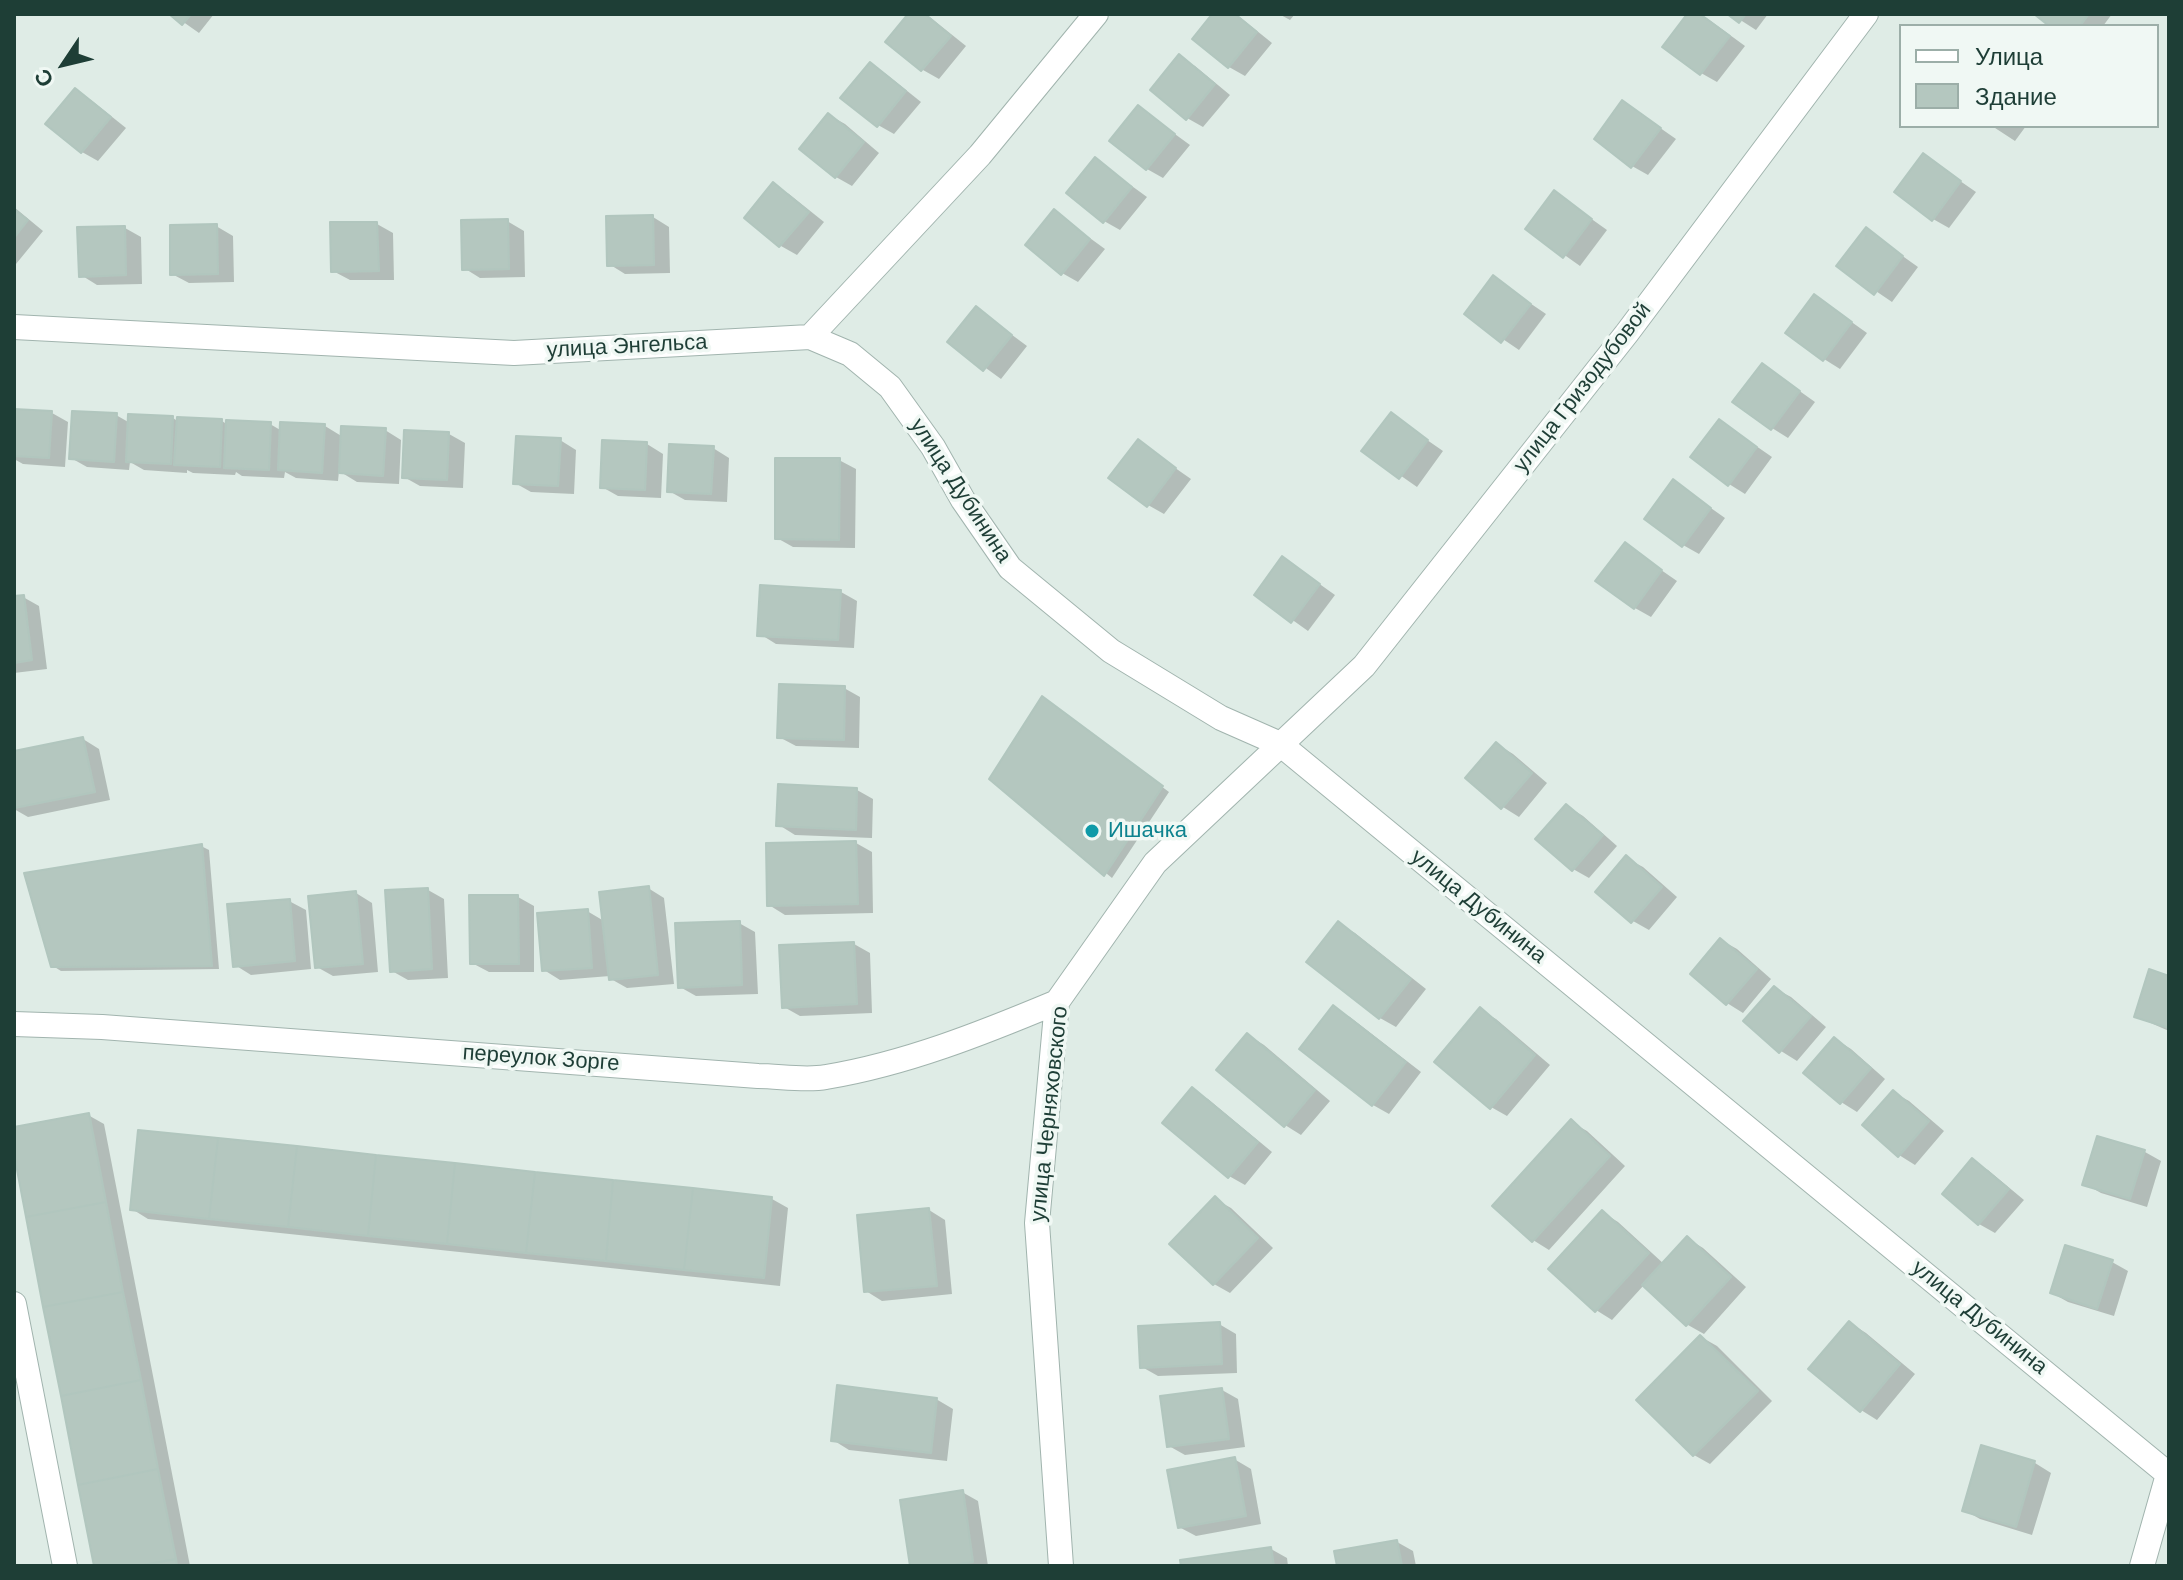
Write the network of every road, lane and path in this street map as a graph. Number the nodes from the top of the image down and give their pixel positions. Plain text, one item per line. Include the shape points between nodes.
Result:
1 (1096, 14) edge
2 (1866, 14) edge
3 (14, 327) edge
4 (810, 337) junction
5 (1280, 744) junction
6 (1057, 1002) junction
7 (14, 1024) edge
8 (14, 1304) edge
9 (2168, 1472) edge
10 (65, 1566) edge
11 (1061, 1566) edge
12 (2142, 1566) edge

1 - 4 street via 980,155
2 - 5 street, улица Гризодубовой via 1627,333 1373,654
3 - 4 street, улица Энгельса via 514,353
4 - 5 street, улица Дубинина via 850,354 890,387 1010,568 1111,651 1221,718
5 - 6 street, улица Черняховского via 1155,863
5 - 9 street, улица Дубинина
6 - 7 street, переулок Зорге via 991,1030 823,1078
6 - 11 street, улица Черняховского via 1037,1223
8 - 10 street
9 - 12 street

